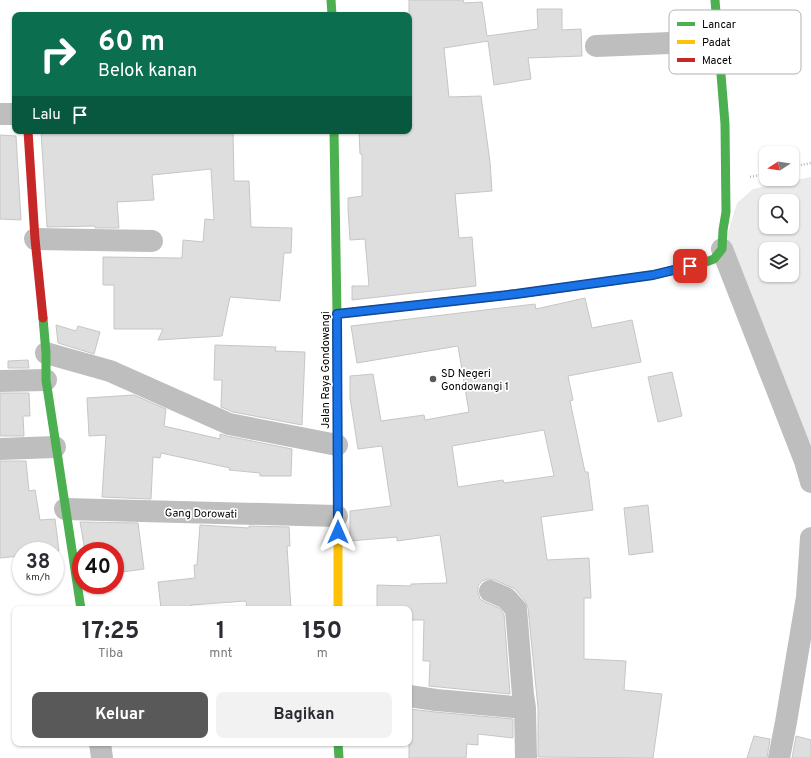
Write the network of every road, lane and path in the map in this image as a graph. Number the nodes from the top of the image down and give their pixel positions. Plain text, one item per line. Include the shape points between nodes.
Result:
1 (331, 0) edge
2 (715, 0) edge
3 (716, 10) edge
4 (332, 12) edge
5 (669, 43) edge
6 (596, 46) dead end
7 (721, 74) edge
8 (0, 114) edge
9 (12, 114) edge
10 (28, 134) edge
11 (334, 134) edge
12 (811, 163) edge
13 (799, 166) edge
14 (35, 239) junction
15 (152, 241) dead end
16 (722, 249) junction
17 (337, 314) junction
18 (46, 353) junction
19 (46, 380) junction
20 (0, 381) edge
21 (337, 445) junction
22 (55, 447) junction
23 (0, 449) edge
24 (811, 482) edge
25 (65, 509) junction
26 (337, 516) junction
27 (811, 538) edge
28 (490, 591) dead end
29 (81, 606) edge
30 (338, 606) edge
31 (412, 696) edge
32 (526, 708) junction
33 (100, 746) edge
34 (338, 746) edge
35 (102, 758) edge
36 (338, 758) edge
37 (526, 758) edge
38 (779, 758) edge

1 - 4 street
2 - 3 street
5 - 6 street
7 - 16 street via 726,183
8 - 9 street
10 - 14 street
11 - 17 street, Jalan Raya Gondowangi
12 - 13 path
14 - 15 street
14 - 18 street
16 - 17 street via 714,259 653,275 516,294
16 - 24 street
17 - 21 street, Jalan Raya Gondowangi
18 - 19 street
18 - 21 street via 110,371 229,424
19 - 20 street
19 - 22 street
21 - 26 street, Jalan Raya Gondowangi
22 - 23 street
22 - 25 street
25 - 26 street, Gang Dorowati
25 - 29 street
26 - 30 street, Jalan Raya Gondowangi
27 - 38 street via 807,597
28 - 32 street via 506,598 516,609
31 - 32 street
32 - 37 street
33 - 35 street
34 - 36 street

